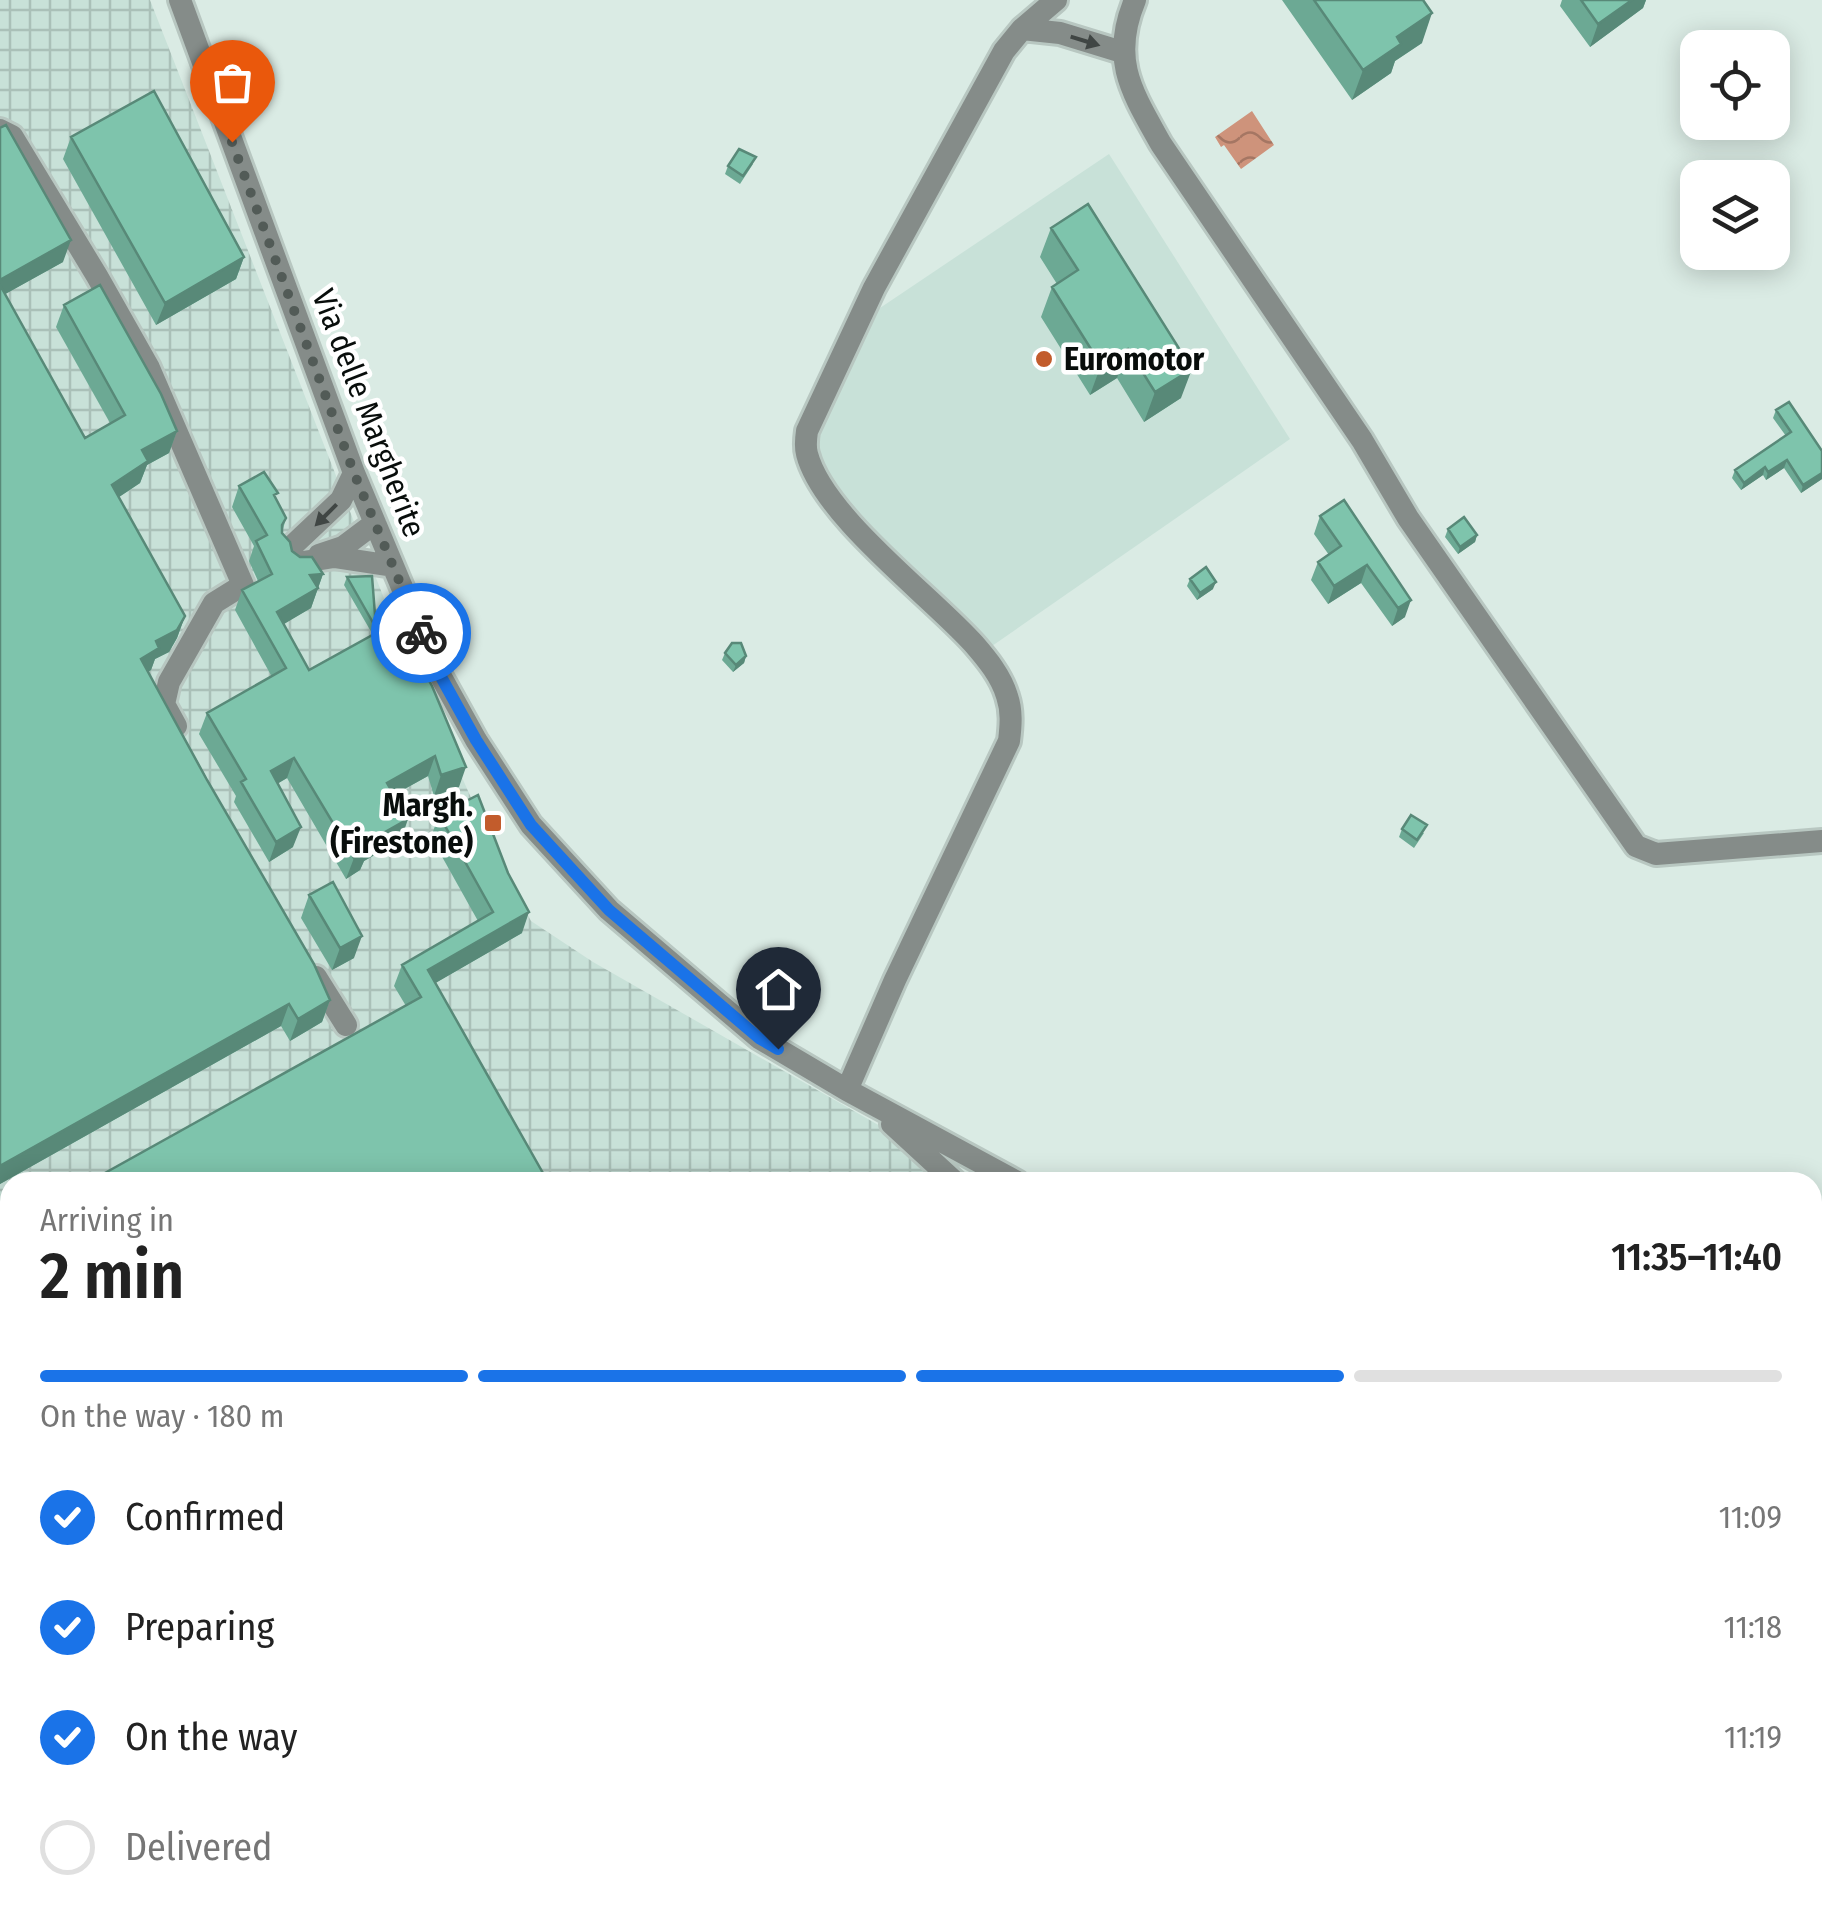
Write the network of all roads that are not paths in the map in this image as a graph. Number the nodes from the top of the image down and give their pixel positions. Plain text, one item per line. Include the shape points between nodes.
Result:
1 (180, 0) edge
2 (1056, 0) edge
3 (1135, 0) edge
4 (1022, 29) junction
5 (1122, 52) junction
6 (0, 130) edge
7 (354, 473) junction
8 (375, 523) junction
9 (293, 556) junction
10 (393, 566) junction
11 (188, 749) edge
12 (1822, 842) edge
13 (305, 957) edge
14 (346, 1025) dead end
15 (857, 1095) junction
16 (944, 1172) edge
17 (999, 1172) edge

1 - 7 street, Via delle Margherite
2 - 4 street
3 - 5 street
4 -> 5 street
4 - 15 street via 874,288 807,431 806,451 829,496 990,663 1012,715 1009,742 895,980
5 - 12 street via 1132,92 1161,144 1408,518 1636,846 1656,854
6 - 11 street via 12,136 149,368 251,580 214,603 169,682 164,704
7 - 8 street, Via delle Margherite
7 -> 9 street via 341,500
8 - 9 street via 343,547
8 - 10 street, Via delle Margherite
9 - 10 street
10 - 15 street, Via delle Margherite via 435,666 531,825 609,910 759,1038
13 - 14 street
15 - 16 street
15 - 17 street, Via delle Margherite

